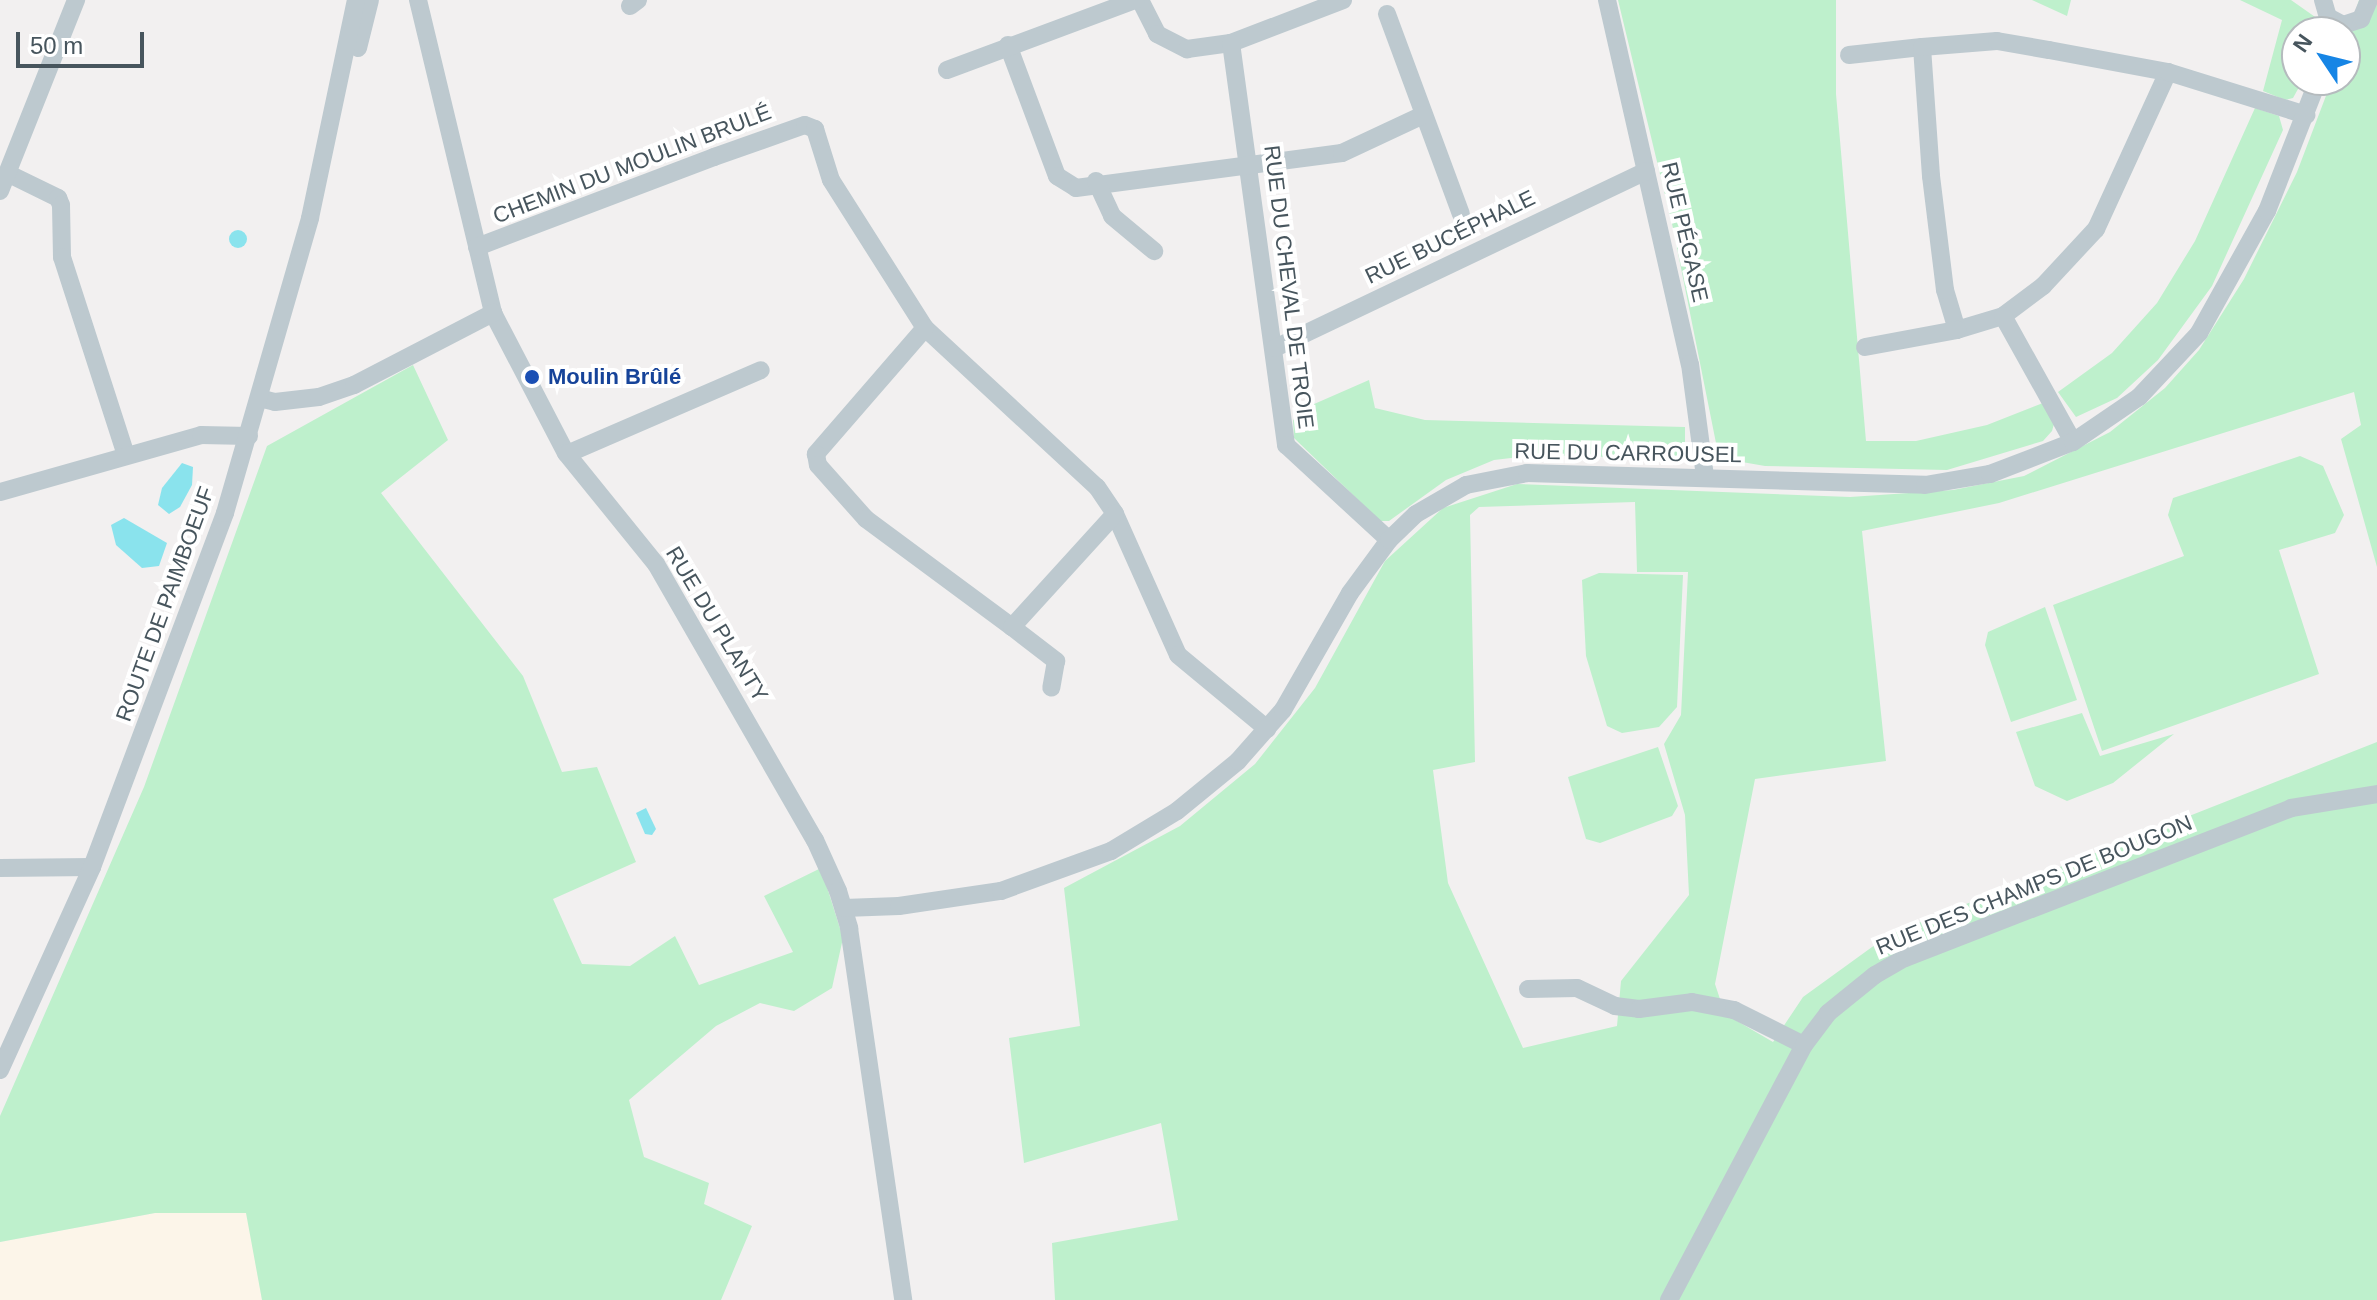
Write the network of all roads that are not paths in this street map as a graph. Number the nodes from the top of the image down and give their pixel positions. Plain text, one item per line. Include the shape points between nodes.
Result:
1 (76, 0) edge
2 (356, 0) edge
3 (370, 0) edge
4 (418, 0) edge
5 (1138, 0) edge
6 (1343, 0) edge
7 (1607, 0) edge
8 (1387, 14) dead end
9 (1231, 43) junction
10 (1008, 45) junction
11 (1922, 47) junction
12 (1849, 55) dead end
13 (947, 70) dead end
14 (2168, 72) junction
15 (2313, 96) edge
16 (1423, 115) junction
17 (2306, 115) junction
18 (329, 138) junction
19 (1250, 163) junction
20 (1646, 171) junction
21 (9, 174) junction
22 (1096, 181) junction
23 (0, 191) edge
24 (1461, 214) dead end
25 (477, 247) junction
26 (1154, 251) dead end
27 (493, 313) junction
28 (2003, 316) junction
29 (925, 328) junction
30 (1957, 330) junction
31 (1865, 347) dead end
32 (1275, 348) junction
33 (761, 370) dead end
34 (259, 398) junction
35 (249, 436) junction
36 (2073, 442) junction
37 (567, 454) junction
38 (126, 455) junction
39 (1705, 476) junction
40 (0, 492) edge
41 (1115, 514) junction
42 (1389, 540) junction
43 (1012, 627) junction
44 (1051, 688) dead end
45 (1267, 729) junction
46 (2377, 794) edge
47 (2353, 796) junction
48 (2377, 802) edge
49 (92, 867) junction
50 (0, 868) edge
51 (844, 908) junction
52 (1528, 989) dead end
53 (1804, 1045) junction
54 (0, 1070) edge
55 (903, 1300) edge
56 (1669, 1300) edge

1 - 21 street
2 - 18 street, ROUTE DE PAIMBOEUF
3 - 18 street, ROUTE DE PAIMBOEUF
4 - 25 street, RUE DU PLANTY
5 - 9 street via 1145,17 1170,44 1187,49
5 - 10 street
6 - 9 street
7 - 20 street, RUE PÉGASE
8 - 16 street
9 - 19 street, RUE DU CHEVAL DE TROIE
10 - 13 street
10 - 22 street via 1057,176 1076,188
11 - 12 street
11 - 14 street via 1997,41
11 - 30 street via 1945,290
14 - 17 street
14 - 28 street via 2096,229 2043,286
15 - 17 street, RUE DU CARROUSEL
16 - 19 street via 1342,153
16 - 24 street
17 - 36 street, RUE DU CARROUSEL via 2247,252 2199,333 2139,397
18 - 34 street, ROUTE DE PAIMBOEUF
19 - 22 street
19 - 32 street, RUE DU CHEVAL DE TROIE
20 - 32 street, RUE BUCÉPHALE
20 - 39 street, RUE PÉGASE via 1693,379
21 - 23 street
21 - 38 street via 58,198 61,205 62,257
22 - 26 street via 1112,216
25 - 27 street, RUE DU PLANTY
25 - 29 street, CHEMIN DU MOULIN BRULÉ via 805,125 815,129 831,180
27 - 34 street via 354,385 319,397 275,402
27 - 37 street, RUE DU PLANTY
28 - 30 street
28 - 36 street
29 - 41 street via 1023,414 1097,487
29 - 43 street via 820,447 818,465 866,519
30 - 31 street
32 - 42 street, RUE DU CHEVAL DE TROIE via 1286,445
33 - 37 street
34 - 35 street, ROUTE DE PAIMBOEUF
35 - 38 street via 201,435
35 - 49 street, ROUTE DE PAIMBOEUF via 182,632
36 - 39 street, RUE DU CARROUSEL via 1990,474 1925,485
37 - 51 street, RUE DU PLANTY via 656,564 815,840
38 - 40 street
39 - 42 street, RUE DU CARROUSEL via 1498,475 1450,491
41 - 43 street
41 - 45 street via 1178,655
42 - 45 street, RUE DU CARROUSEL via 1359,578 1299,687
43 - 44 street via 1056,661
45 - 51 street, RUE DU CARROUSEL via 1193,800 1127,843 1080,865 979,896
46 - 47 street, RUE DES CHAMPS DE BOUGON
47 - 48 street, RUE DES CHAMPS DE BOUGON
47 - 53 street, RUE DES CHAMPS DE BOUGON via 2291,808 1905,958 1842,1000
49 - 50 street
49 - 54 street, ROUTE DE PAIMBOEUF
51 - 55 street, RUE DU PLANTY via 894,1209
52 - 53 street via 1577,988 1615,1006 1639,1009 1692,1002 1734,1010
53 - 56 street, RUE DES CHAMPS DE BOUGON

